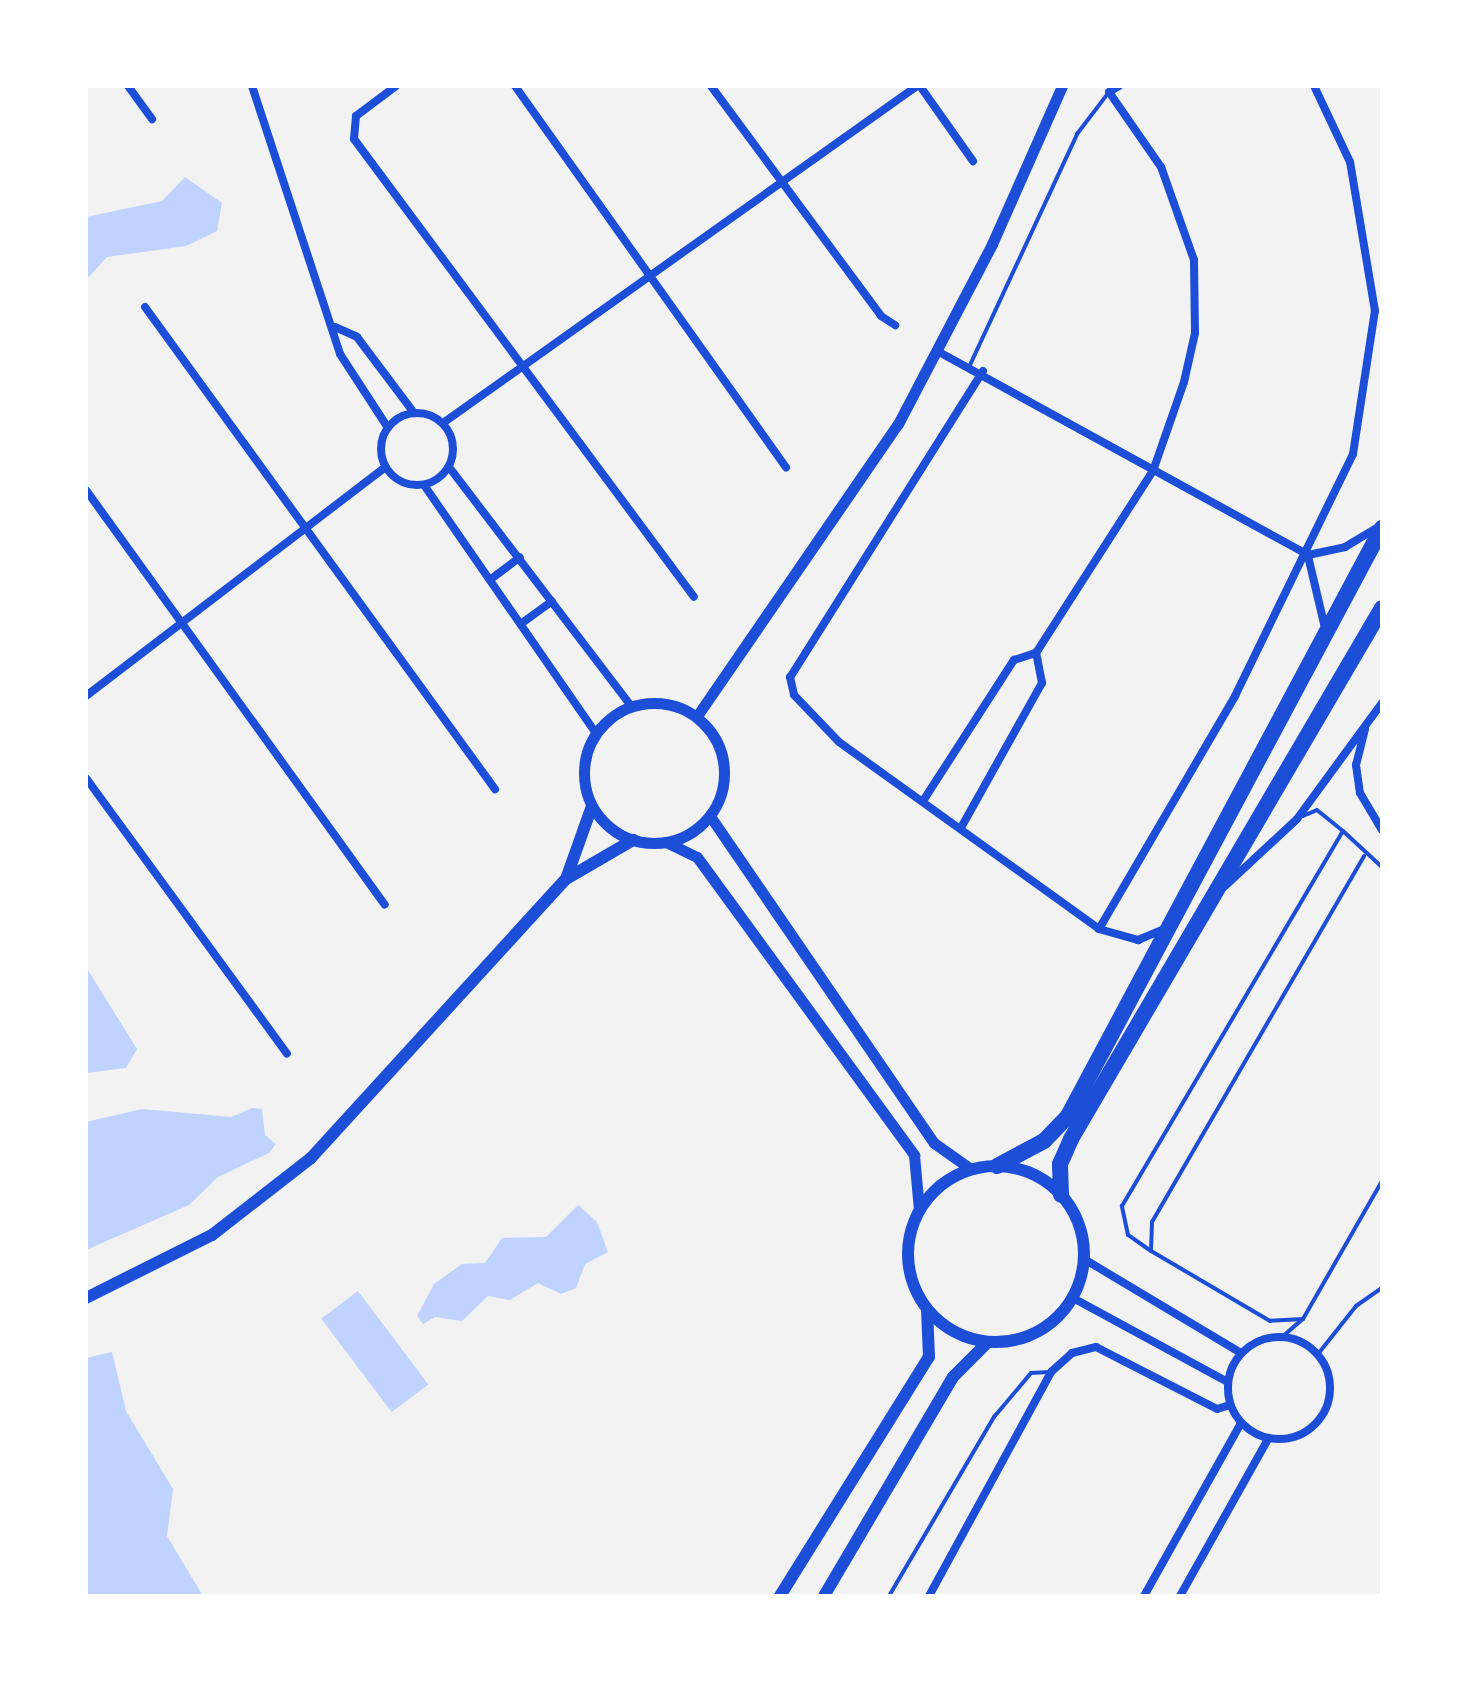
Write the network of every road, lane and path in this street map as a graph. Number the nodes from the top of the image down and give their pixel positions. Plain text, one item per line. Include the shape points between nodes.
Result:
1 (128, 86) edge
2 (252, 86) edge
3 (396, 86) edge
4 (515, 86) edge
5 (711, 86) edge
6 (919, 86) edge
7 (1062, 86) edge
8 (1119, 86) edge
9 (1314, 86) edge
10 (1109, 92) junction
11 (152, 119) dead end
12 (973, 161) dead end
13 (786, 186) junction
14 (651, 279) junction
15 (145, 307) dead end
16 (895, 325) dead end
17 (335, 327) junction
18 (939, 352) junction
19 (970, 365) junction
20 (522, 371) junction
21 (983, 371) junction
22 (414, 413) junction
23 (443, 423) junction
24 (388, 428) junction
25 (386, 467) junction
26 (449, 467) junction
27 (786, 468) dead end
28 (1153, 471) junction
29 (424, 485) junction
30 (86, 490) edge
31 (1382, 526) edge
32 (307, 530) junction
33 (1308, 555) junction
34 (520, 557) junction
35 (491, 579) junction
36 (694, 597) dead end
37 (552, 601) junction
38 (1382, 608) edge
39 (522, 623) junction
40 (181, 626) junction
41 (1328, 641) junction
42 (1036, 653) junction
43 (86, 696) edge
44 (1382, 703) edge
45 (631, 706) junction
46 (697, 716) junction
47 (1366, 725) junction
48 (596, 733) junction
49 (86, 778) edge
50 (495, 789) dead end
51 (923, 801) junction
52 (592, 806) junction
53 (710, 816) junction
54 (1297, 819) junction
55 (962, 826) junction
56 (1382, 830) edge
57 (1343, 831) junction
58 (633, 840) junction
59 (666, 842) junction
60 (1364, 856) junction
61 (1382, 867) edge
62 (566, 879) junction
63 (1222, 889) junction
64 (385, 905) dead end
65 (1179, 917) junction
66 (1099, 929) junction
67 (287, 1054) dead end
68 (997, 1166) junction
69 (971, 1169) junction
70 (1382, 1181) edge
71 (1061, 1195) junction
72 (919, 1210) junction
73 (1151, 1251) junction
74 (1084, 1259) junction
75 (1382, 1289) edge
76 (86, 1298) edge
77 (1073, 1298) junction
78 (927, 1309) junction
79 (1303, 1319) junction
80 (1282, 1337) junction
81 (988, 1342) junction
82 (1241, 1353) junction
83 (1318, 1354) junction
84 (1051, 1372) junction
85 (1228, 1382) junction
86 (1230, 1405) junction
87 (1241, 1423) junction
88 (1268, 1439) junction
89 (780, 1596) edge
90 (824, 1596) edge
91 (889, 1596) edge
92 (929, 1596) edge
93 (1144, 1596) edge
94 (1180, 1596) edge

1 - 11 street
2 - 17 street
3 - 20 street via 356,116 354,139
4 - 14 street
5 - 13 street
6 - 12 street
6 - 13 street
7 - 18 street
8 - 10 street
9 - 33 street via 1350,162 1375,311 1353,454
10 - 19 lane via 1077,134
10 - 28 street via 1161,167 1194,260 1195,333
13 - 14 street
13 - 16 street via 881,316
14 - 20 street
14 - 27 street
15 - 32 street
17 - 22 street via 357,337
17 - 24 street via 340,354
18 - 19 street
18 - 46 street
19 - 21 street
20 - 23 street
20 - 36 street
21 - 28 street
21 - 51 street via 790,677 794,695 839,742
22 - 23 street
22 - 24 street
23 - 26 street via 454,449
24 - 25 street via 381,447
25 - 29 street via 406,483
25 - 32 street
26 - 29 street
26 - 34 street
28 - 33 street
28 - 42 street
29 - 35 street
30 - 40 street
31 - 33 street via 1345,547
31 - 41 highway
32 - 40 street
32 - 50 street
33 - 41 street
33 - 66 street
34 - 35 street
34 - 37 street
35 - 39 street
37 - 39 street
37 - 45 street
38 - 63 highway
39 - 48 street
40 - 43 street
40 - 64 street
41 - 65 highway
42 - 51 street via 1014,660
42 - 55 street via 1042,683
44 - 47 street
45 - 46 street via 665,703
45 - 48 street
46 - 53 street via 724,763 721,797
47 - 54 street
47 - 56 street via 1358,779
48 - 52 street via 585,761
49 - 67 street
51 - 55 street
52 - 58 street
52 - 62 main road
53 - 59 street
53 - 69 street via 934,1143
54 - 57 lane via 1317,810
54 - 63 street
55 - 66 street
57 - 60 lane
57 - 73 lane via 1122,1206 1128,1235
58 - 59 street
58 - 62 main road
59 - 72 street via 697,857 914,1155
60 - 61 lane
60 - 73 lane via 1152,1222
62 - 76 main road via 311,1158 212,1235
63 - 71 highway via 1071,1139 1060,1164
65 - 66 street via 1138,940
65 - 68 highway via 1068,1116 1044,1141
68 - 69 main road
68 - 71 main road via 1043,1180
69 - 72 main road via 941,1185
70 - 79 lane
71 - 74 main road via 1078,1225
72 - 78 main road via 909,1271
73 - 79 lane via 1270,1321
74 - 77 main road
74 - 82 street
75 - 83 lane via 1356,1306
77 - 81 main road via 1037,1333
77 - 85 street
78 - 81 main road via 944,1326
78 - 89 main road via 929,1357
79 - 80 lane
80 - 82 street
80 - 83 street
81 - 90 main road via 953,1377
82 - 85 street
83 - 88 street via 1331,1386 1320,1420 1302,1435
84 - 86 street via 1072,1353 1096,1347 1217,1409
84 - 91 lane via 1031,1373 994,1417
84 - 92 street
85 - 86 street
86 - 87 street
87 - 88 street
87 - 93 street
88 - 94 street

